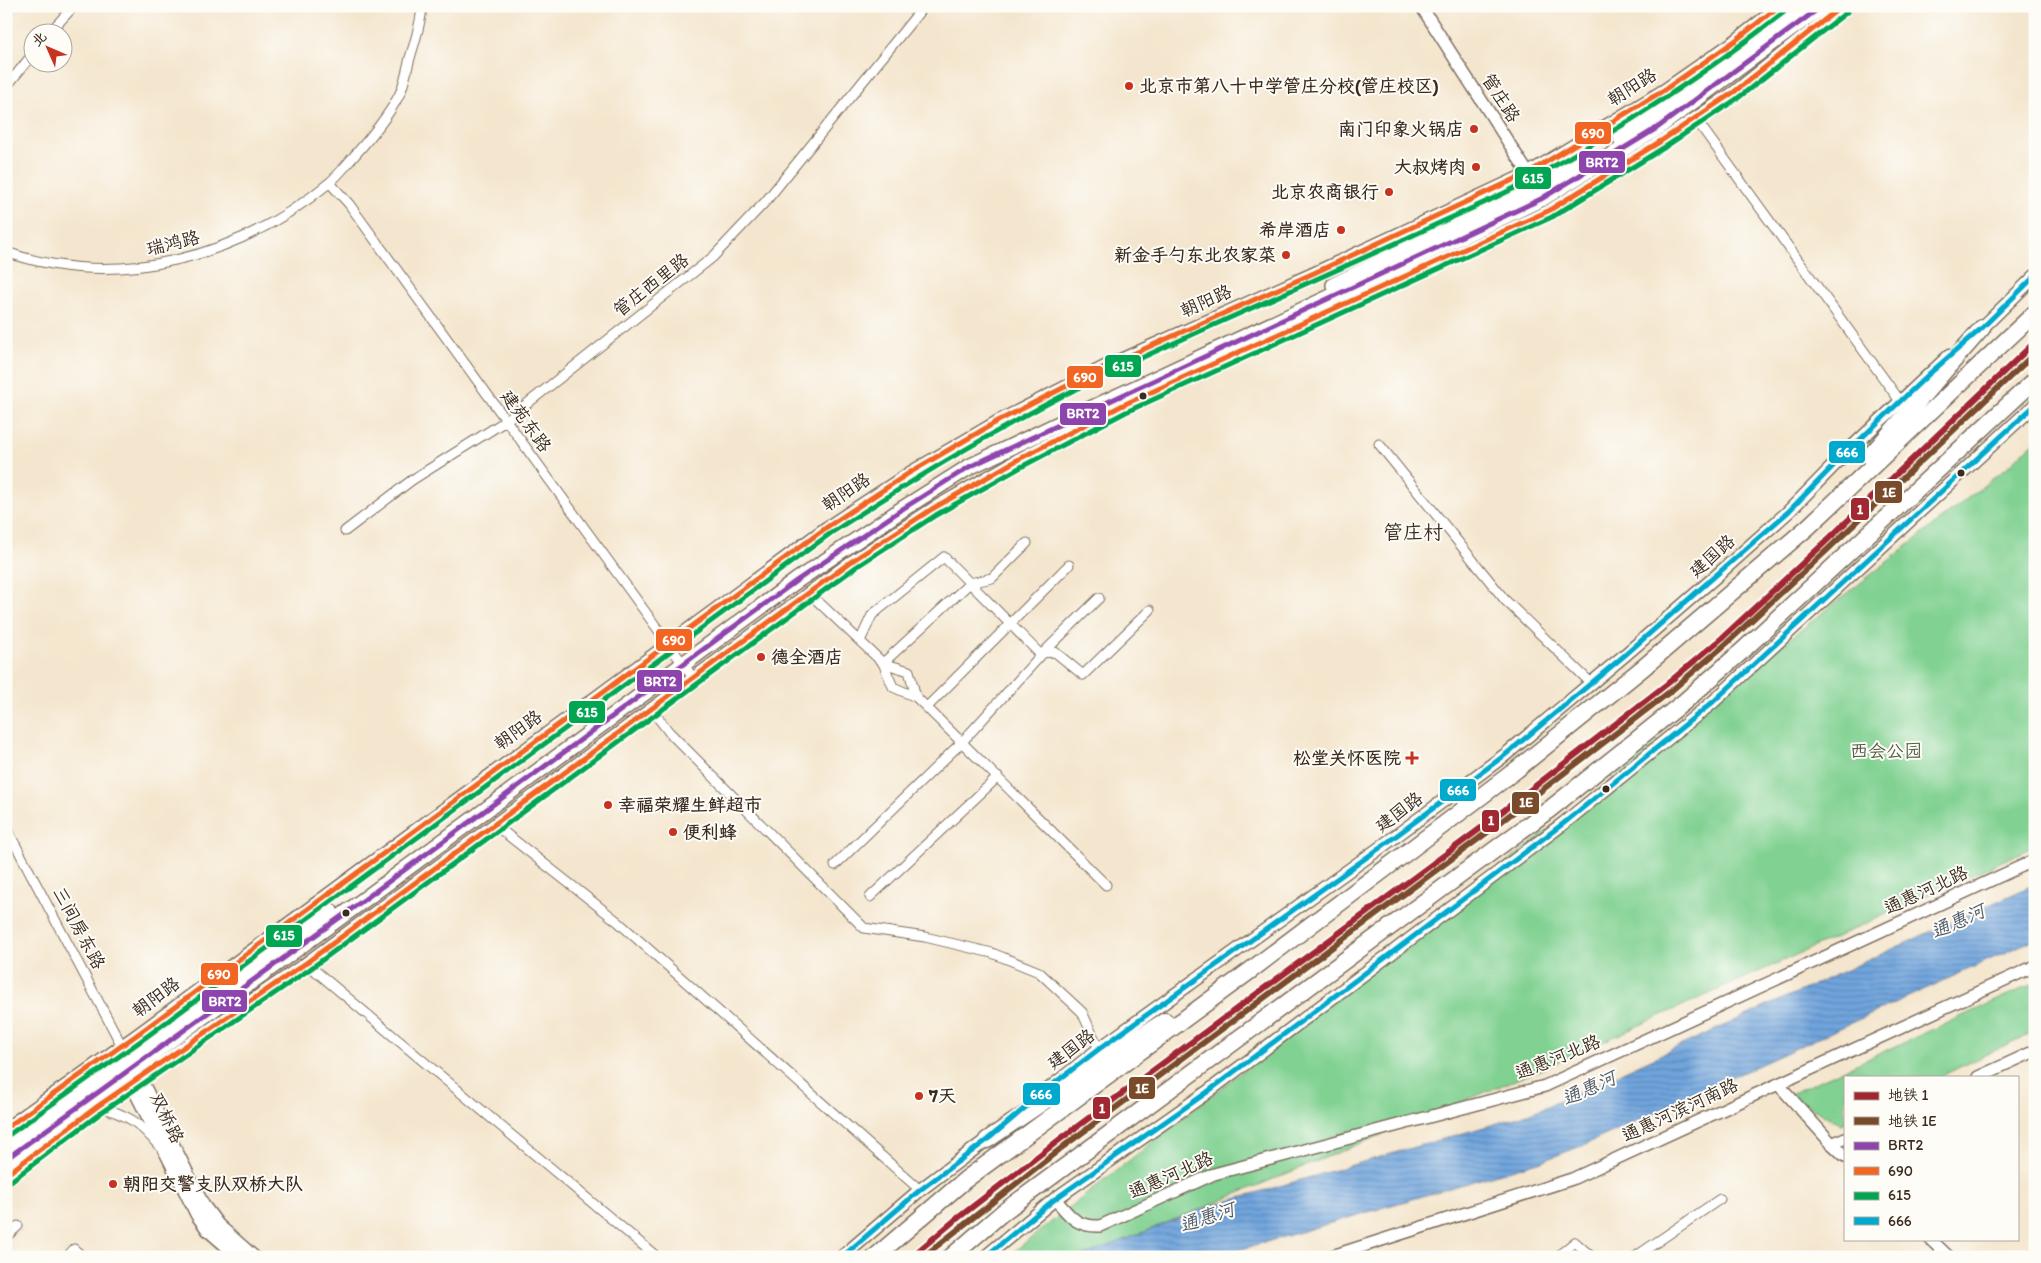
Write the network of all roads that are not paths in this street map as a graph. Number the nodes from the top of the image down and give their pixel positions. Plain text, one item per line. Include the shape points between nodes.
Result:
1 (74, 6) edge
2 (422, 6) edge
3 (924, 6) edge
4 (1421, 6) edge
5 (1779, 6) edge
6 (1804, 6) edge
7 (1822, 6) edge
8 (1842, 6) edge
9 (59, 22) edge
10 (22, 68) edge
11 (6, 88) edge
12 (1695, 118) junction
13 (1528, 173) junction
14 (330, 182) junction
15 (1542, 200) junction
16 (6, 252) edge
17 (2035, 276) edge
18 (2035, 313) edge
19 (1982, 328) junction
20 (2035, 380) edge
21 (1900, 401) junction
22 (2035, 405) edge
23 (506, 420) junction
24 (1380, 444) dead end
25 (1808, 527) junction
26 (345, 531) dead end
27 (1027, 543) dead end
28 (1069, 566) dead end
29 (970, 583) junction
30 (809, 592) junction
31 (1099, 598) dead end
32 (1150, 610) dead end
33 (1010, 624) junction
34 (860, 641) junction
35 (669, 644) junction
36 (1042, 653) junction
37 (681, 661) junction
38 (883, 663) junction
39 (694, 679) junction
40 (1591, 683) junction
41 (916, 696) junction
42 (927, 707) junction
43 (652, 710) junction
44 (962, 742) junction
45 (998, 777) junction
46 (495, 825) junction
47 (6, 826) edge
48 (2035, 860) edge
49 (835, 865) dead end
50 (1106, 885) dead end
51 (870, 897) dead end
52 (306, 963) junction
53 (2035, 966) edge
54 (1251, 970) junction
55 (1099, 1049) junction
56 (2035, 1051) edge
57 (129, 1067) junction
58 (1980, 1076) edge
59 (1778, 1084) junction
60 (98, 1106) junction
61 (6, 1128) edge
62 (1844, 1138) edge
63 (987, 1140) junction
64 (1832, 1144) junction
65 (6, 1146) edge
66 (1844, 1155) edge
67 (167, 1156) junction
68 (6, 1159) edge
69 (6, 1175) edge
70 (920, 1190) junction
71 (1055, 1199) junction
72 (1720, 1199) dead end
73 (18, 1226) dead end
74 (6, 1237) edge
75 (1931, 1240) edge
76 (68, 1257) edge
77 (83, 1257) edge
78 (239, 1257) edge
79 (254, 1257) edge
80 (657, 1257) edge
81 (842, 1257) edge
82 (875, 1257) edge
83 (951, 1257) edge
84 (985, 1257) edge
85 (1328, 1257) edge
86 (1557, 1257) edge
87 (1592, 1257) edge
88 (1635, 1257) edge
89 (1948, 1257) edge

1 - 9 street
2 - 14 street, 瑞鸿路 via 421,20 400,91 371,137
3 - 23 street, 管庄西里路 via 766,201 713,257
4 - 13 street, 管庄路
5 - 13 street, 朝阳路 via 1664,90
6 - 15 highway, 朝阳路
7 - 15 highway, 朝阳路 via 1657,128
8 - 12 street, 朝阳路 via 1734,92
10 - 11 street
12 - 15 street, 朝阳路
12 - 21 street
13 - 15 street, 管庄路
13 - 35 street, 朝阳路 via 1106,366 998,421 909,472 827,527
14 - 16 street, 瑞鸿路 via 278,220 226,246 181,259 137,268 73,267 30,260
14 - 23 street, 建苑东路
15 - 30 street, 朝阳路 via 1017,460 932,509
15 - 37 highway, 朝阳路 via 969,467 844,547
17 - 19 main road, 建国路
18 - 25 highway
19 - 21 main road, 建国路
19 - 25 highway
20 - 83 highway via 1684,702 1550,808 1002,1213
21 - 40 main road, 建国路 via 1788,512
22 - 71 main road via 1714,702 1592,801 1206,1093
23 - 26 street, 管庄西里路 via 412,480
23 - 35 street, 建苑东路
24 - 40 street via 1505,600
25 - 54 highway via 1644,667 1538,752
27 - 29 street via 992,578
28 - 33 street
29 - 33 street
29 - 34 street via 944,557 872,615
29 - 38 street
30 - 34 street
30 - 39 street, 朝阳路
31 - 36 street
32 - 36 street via 1083,675 1055,652
33 - 36 street
33 - 42 street
34 - 38 street
35 - 37 street, 建苑东路
35 - 57 street, 朝阳路 via 611,684
36 - 44 street
37 - 39 street, 建苑东路
37 - 57 highway, 朝阳路
38 - 41 street via 893,687
38 - 41 street via 909,671
39 - 43 street, 朝阳路
40 - 55 main road, 建国路 via 1505,755
41 - 42 street
42 - 44 street
43 - 46 street, 朝阳路
43 - 55 street via 669,732 864,928 925,937 983,951 1039,972 1082,1012
44 - 45 street
44 - 49 street
45 - 50 street
45 - 51 street
46 - 52 street, 朝阳路
46 - 70 street via 617,921
47 - 57 street, 三间房东路
48 - 71 street, 通惠河北路 via 1545,1086 1214,1174 1100,1226 1075,1222
52 - 57 street, 朝阳路
52 - 80 street
53 - 59 street, 通惠河滨河南路
54 - 63 highway via 1136,1039
54 - 82 highway via 965,1180
55 - 63 main road, 建国路
56 - 58 street
57 - 60 street, 朝阳路
57 - 61 street, 朝阳路
57 - 65 highway, 朝阳路
57 - 67 main road, 双桥路
57 - 68 highway, 朝阳路
57 - 79 main road, 双桥路 via 203,1205 218,1225
59 - 64 street
59 - 85 street, 通惠河滨河南路 via 1572,1179
60 - 67 street via 135,1121
60 - 69 street, 朝阳路
62 - 64 street
63 - 70 main road, 建国路
64 - 66 street
67 - 78 main road, 双桥路 via 197,1215 208,1230
70 - 81 main road, 建国路
71 - 84 main road
72 - 88 street
73 - 74 street
75 - 89 street
76 - 77 street via 74,1249
86 - 87 street via 1575,1242

